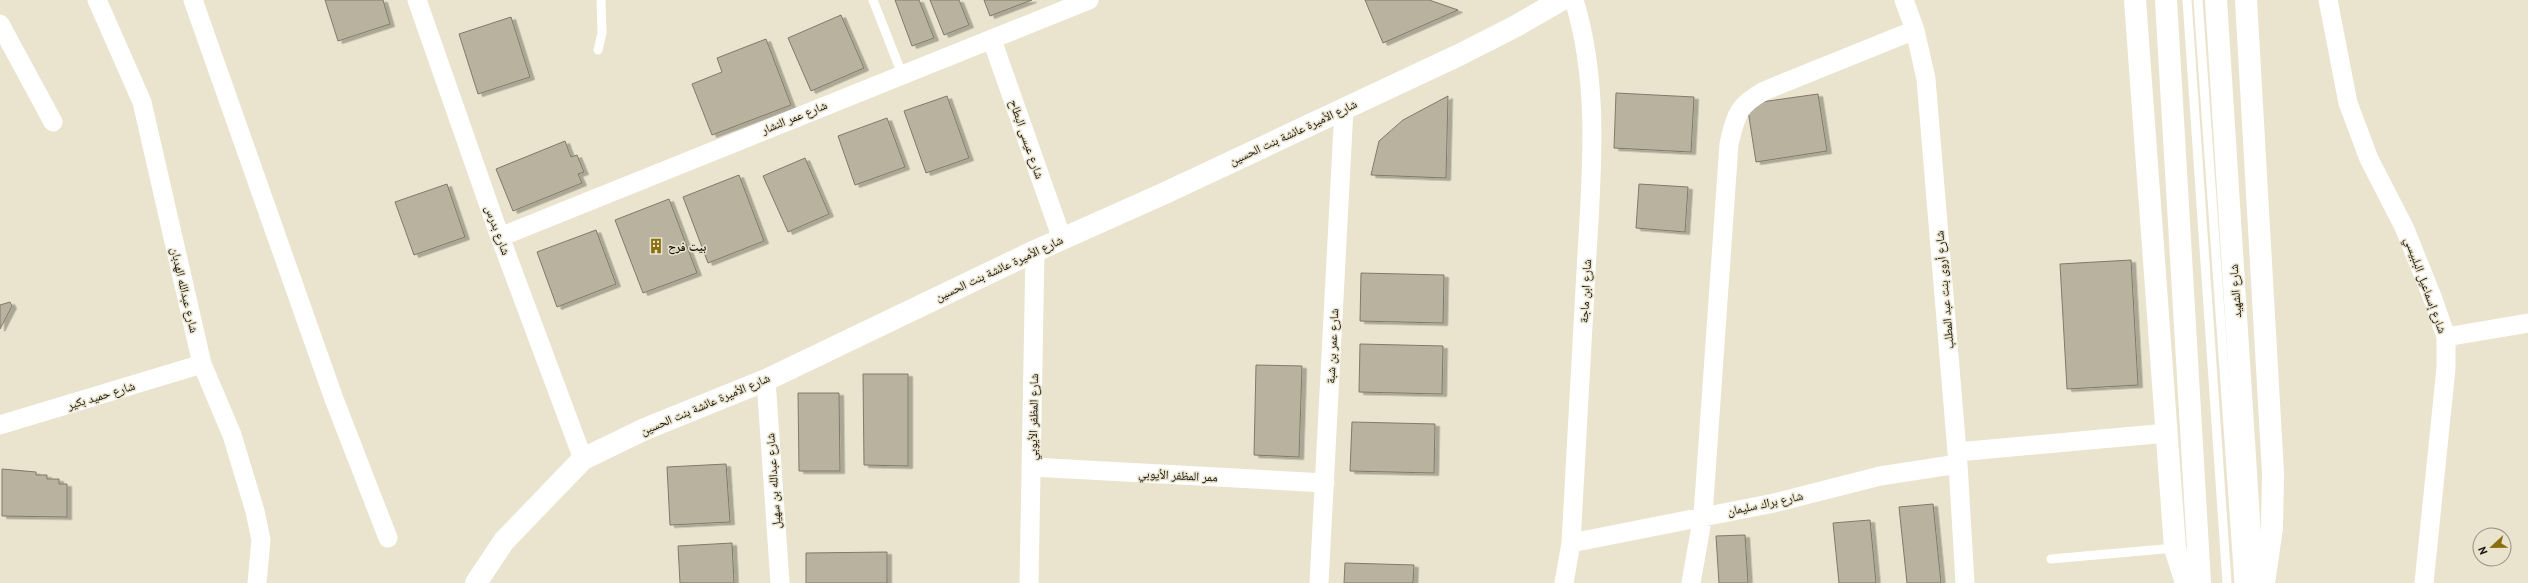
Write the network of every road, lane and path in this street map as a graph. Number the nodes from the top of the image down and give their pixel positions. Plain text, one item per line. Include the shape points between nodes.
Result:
1 (97, 0) edge
2 (193, 0) edge
3 (417, 0) edge
4 (601, 0) edge
5 (873, 0) edge
6 (1089, 0) edge
7 (1561, 0) edge
8 (1574, 0) edge
9 (1904, 0) edge
10 (2135, 0) edge
11 (2166, 0) edge
12 (2187, 0) edge
13 (2198, 0) edge
14 (2216, 0) edge
15 (2246, 0) edge
16 (2328, 0) edge
17 (0, 24) edge
18 (1915, 30) junction
19 (992, 40) junction
20 (598, 50) dead end
21 (902, 74) junction
22 (1344, 108) junction
23 (53, 122) dead end
24 (500, 237) junction
25 (1062, 239) junction
26 (1035, 251) junction
27 (2528, 324) edge
28 (2446, 337) junction
29 (202, 364) junction
30 (766, 380) junction
31 (0, 425) edge
32 (2166, 433) junction
33 (1958, 458) junction
34 (583, 459) junction
35 (1032, 467) junction
36 (1324, 483) junction
37 (1703, 515) junction
38 (388, 538) dead end
39 (1572, 543) junction
40 (2175, 548) junction
41 (2052, 559) dead end
42 (258, 583) edge
43 (476, 583) edge
44 (780, 583) edge
45 (1028, 583) edge
46 (1319, 583) edge
47 (1564, 583) edge
48 (1692, 583) edge
49 (1965, 583) edge
50 (2186, 583) edge
51 (2200, 583) edge
52 (2227, 583) edge
53 (2239, 583) edge
54 (2253, 583) edge
55 (2264, 583) edge
56 (2424, 583) edge

1 - 29 street, شارع عبدالله الهدبان via 142,102
2 - 38 street via 334,399
3 - 24 street, شارع بدرس
4 - 20 lane via 602,33
5 - 21 lane
6 - 19 street, شارع عمر النشار
7 - 22 main road, شارع الأميرة عائشة بنت الحسين via 1459,55
8 - 39 street, شارع ابن ماجة via 1589,67 1592,159
9 - 18 street, شارع أروى بنت عبد المطلب
10 - 32 main road
11 - 51 main road
12 - 52 lane
13 - 53 lane
14 - 54 main road, شارع الشهيد
15 - 55 main road via 2273,473 2272,528
16 - 28 street, شارع إسماعيل البلبيسي via 2348,103 2369,159 2412,244
17 - 23 street
18 - 33 street, شارع أروى بنت عبد المطلب via 1926,80
18 - 37 street via 1747,100 1735,118 1729,144
19 - 21 street, شارع عمر النشار
19 - 25 street, شارع عيسى البطاح
21 - 24 street, شارع عمر النشار
22 - 25 main road, شارع الأميرة عائشة بنت الحسين
22 - 36 street, شارع عمر بن شبة
24 - 34 street, شارع بدرس
25 - 26 main road, شارع الأميرة عائشة بنت الحسين
26 - 30 main road, شارع الأميرة عائشة بنت الحسين
26 - 35 street, شارع المظفر الأيوبي
27 - 28 street
28 - 56 street, شارع إسماعيل البلبيسي via 2446,368
29 - 31 street, شارع حميد بكير
29 - 42 street, شارع عبدالله الهدبان via 232,435 255,511 261,540
30 - 34 main road, شارع الأميرة عائشة بنت الحسين via 645,429
30 - 44 street, شارع عبدالله بن سهيل
32 - 33 street, شارع براك سليمان
32 - 40 main road
33 - 37 street, شارع براك سليمان via 1774,503
33 - 49 street, شارع أروى بنت عبد المطلب
34 - 43 main road, شارع الأميرة عائشة بنت الحسين via 504,541
35 - 36 street, ممر المظفر الأيوبي
35 - 45 street, شارع المظفر الأيوبي
36 - 46 street, شارع عمر بن شبة
37 - 39 street, شارع براك سليمان
37 - 48 street
39 - 47 street, شارع ابن ماجة
40 - 41 lane
40 - 50 main road

